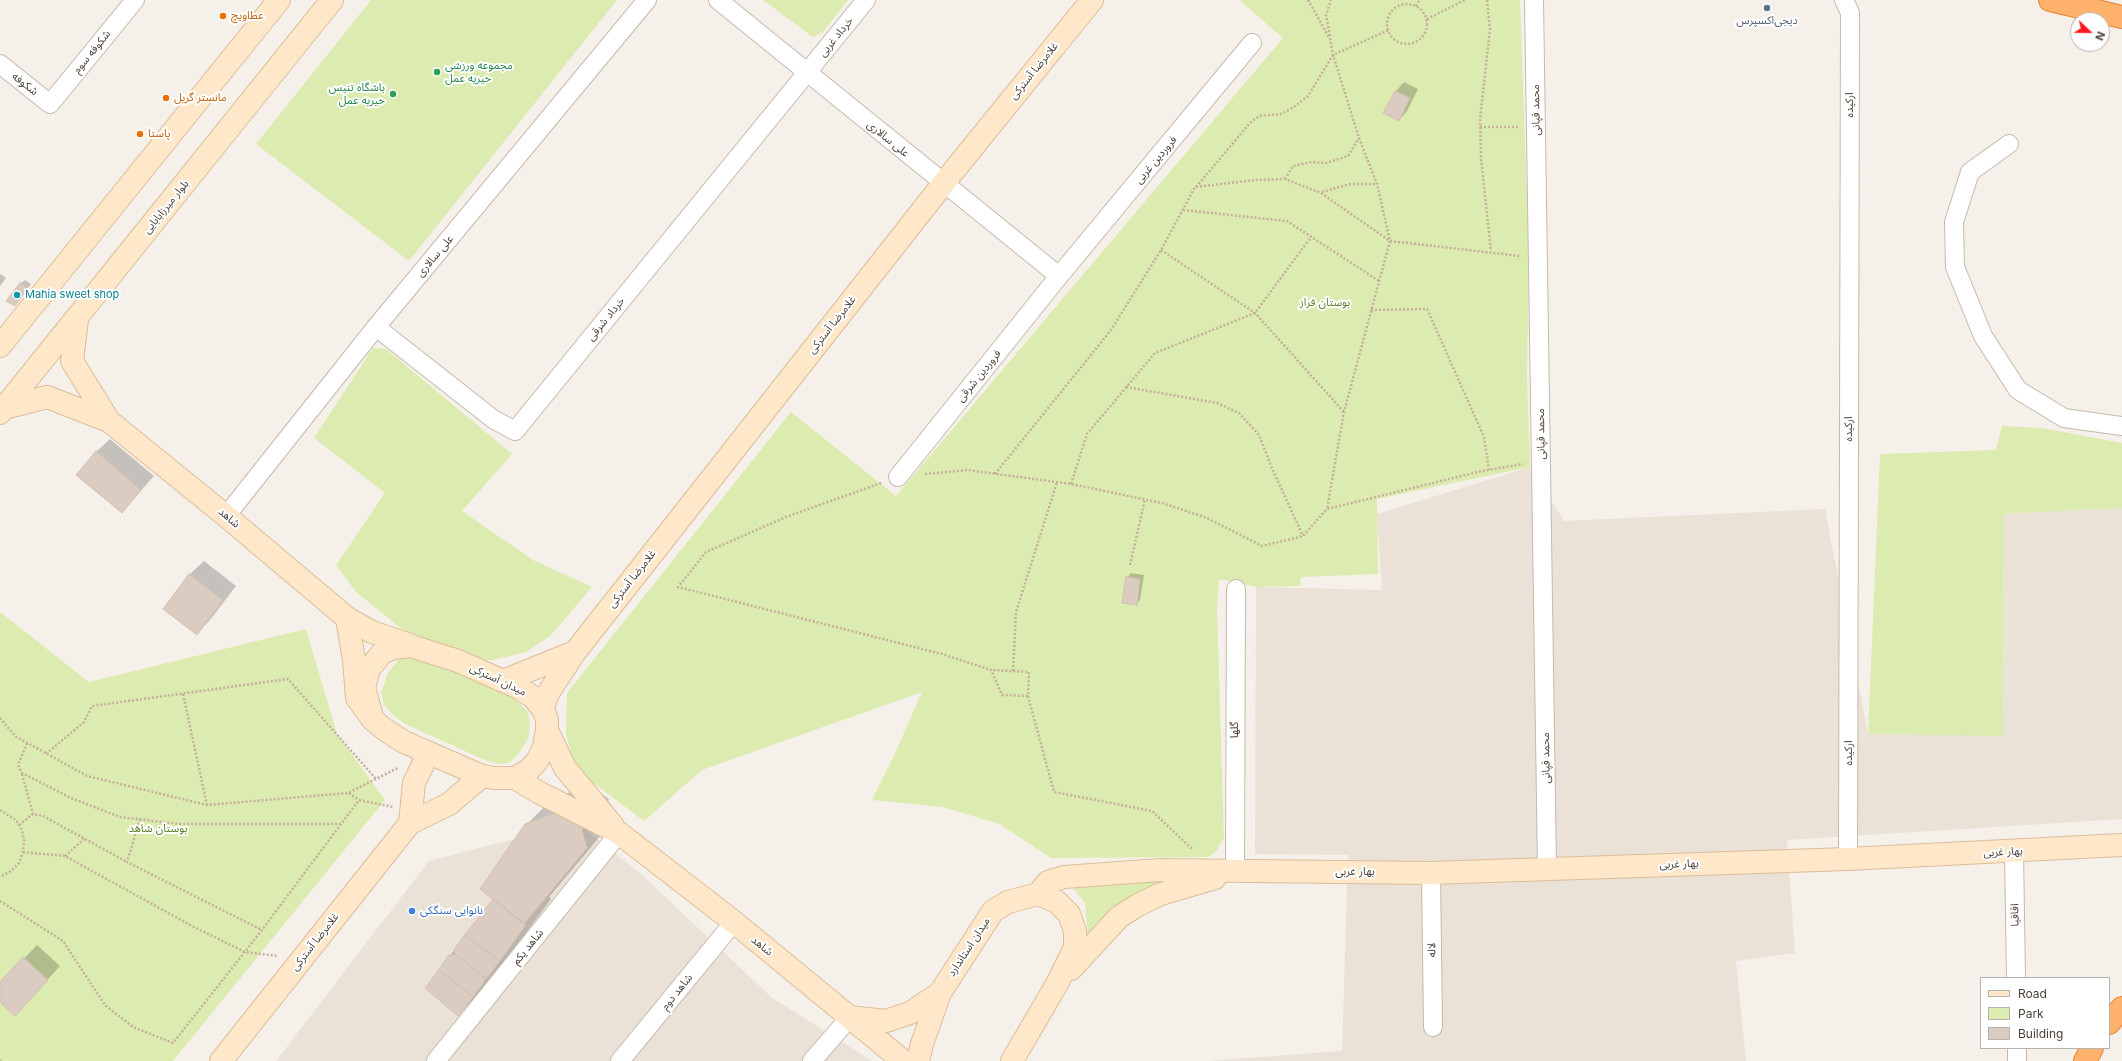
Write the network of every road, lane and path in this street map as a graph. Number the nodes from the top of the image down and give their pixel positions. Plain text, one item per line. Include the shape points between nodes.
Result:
1 (135, 0) edge
2 (279, 0) edge
3 (332, 0) edge
4 (647, 0) edge
5 (718, 0) edge
6 (866, 0) edge
7 (1092, 0) edge
8 (1308, 0) edge
9 (1331, 0) edge
10 (1420, 0) edge
11 (1465, 0) edge
12 (1487, 0) edge
13 (1534, 0) edge
14 (1844, 0) edge
15 (2050, 0) edge
16 (1416, 6) junction
17 (2098, 12) edge
18 (2110, 14) edge
19 (2110, 17) edge
20 (2122, 17) edge
21 (1426, 19) junction
22 (2122, 22) edge
23 (1389, 30) junction
24 (1330, 39) junction
25 (1252, 43) dead end
26 (1333, 55) junction
27 (0, 64) edge
28 (806, 73) junction
29 (50, 104) joint
30 (1480, 127) junction
31 (1536, 127) junction
32 (1359, 138) junction
33 (2009, 144) dead end
34 (1285, 179) junction
35 (943, 184) junction
36 (1377, 184) junction
37 (1195, 187) junction
38 (1321, 193) junction
39 (1183, 210) junction
40 (1311, 237) junction
41 (1390, 241) junction
42 (1161, 250) junction
43 (1491, 251) junction
44 (1521, 256) dead end
45 (1059, 276) junction
46 (1379, 280) junction
47 (1371, 310) junction
48 (1256, 313) junction
49 (77, 319) junction
50 (376, 327) junction
51 (4, 334) edge
52 (1125, 387) junction
53 (2, 410) edge
54 (1344, 412) junction
55 (109, 421) junction
56 (2122, 426) edge
57 (1530, 463) dead end
58 (1489, 470) junction
59 (994, 475) junction
60 (898, 476) junction
61 (1057, 482) junction
62 (1071, 484) junction
63 (1145, 500) junction
64 (1326, 509) junction
65 (226, 516) junction
66 (1303, 536) junction
67 (1130, 565) dead end
68 (1236, 589) dead end
69 (347, 618) junction
70 (411, 646) junction
71 (575, 652) junction
72 (991, 670) junction
73 (1013, 671) junction
74 (504, 681) junction
75 (183, 694) junction
76 (1028, 696) junction
77 (543, 709) junction
78 (0, 718) edge
79 (373, 720) junction
80 (547, 730) junction
81 (27, 743) junction
82 (46, 754) junction
83 (428, 754) junction
84 (22, 773) junction
85 (482, 776) junction
86 (515, 778) junction
87 (376, 779) junction
88 (348, 793) junction
89 (359, 800) junction
90 (207, 805) junction
91 (0, 810) edge
92 (33, 814) junction
93 (411, 816) junction
94 (140, 819) junction
95 (341, 824) junction
96 (19, 825) junction
97 (619, 833) junction
98 (84, 839) junction
99 (2122, 845) edge
100 (2014, 851) junction
101 (23, 852) junction
102 (65, 856) junction
103 (1848, 859) junction
104 (127, 862) junction
105 (1547, 868) junction
106 (1192, 871) junction
107 (1236, 872) junction
108 (1431, 873) junction
109 (0, 878) edge
110 (1038, 894) junction
111 (0, 901) edge
112 (734, 922) junction
113 (262, 930) junction
114 (245, 952) junction
115 (302, 959) junction
116 (2016, 977) edge
117 (1058, 982) junction
118 (940, 992) junction
119 (2122, 1008) edge
120 (850, 1017) junction
121 (2110, 1022) edge
122 (1434, 1028) dead end
123 (2017, 1049) edge
124 (2091, 1049) edge
125 (1018, 1056) edge
126 (221, 1061) edge
127 (436, 1061) edge
128 (620, 1061) edge
129 (812, 1061) edge
130 (903, 1061) edge
131 (918, 1061) edge
132 (2017, 1061) edge
133 (2085, 1061) edge

1 - 29 street, شکوفه سوم
2 - 51 street
3 - 49 street, بلوار میرزابابایی
4 - 50 street, علی سالاری
5 - 28 street, علی سالاری
6 - 28 street, خرداد غربی
7 - 35 street, غلامرضا آسترکی
8 - 24 path
9 - 24 path via 1326,15
10 - 16 path
11 - 21 path
12 - 30 path via 1490,29
13 - 31 street, محمد قپانی
14 - 103 street, ارکیده via 1850,13
15 - 17 highway
16 - 21 path via 1424,12
16 - 23 path via 1406,4 1393,9 1388,18
18 - 20 highway
19 - 22 highway
21 - 23 path via 1425,33 1414,43 1404,44 1397,41
23 - 26 path
24 - 26 path
25 - 45 street, فروردین غربی
26 - 32 path
26 - 37 path via 1308,96 1281,114 1259,116 1250,123
27 - 29 street, شکوفه
28 - 35 street, علی سالاری
28 - 50 street, خرداد شرقی via 515,431 493,419
30 - 31 path
30 - 43 path
31 - 105 street, محمد قپانی
32 - 34 path via 1348,156 1326,163 1312,162 1293,166
32 - 36 path
33 - 56 street via 1970,172 1954,222 1955,267 1983,336 2018,390 2064,418
34 - 37 path
34 - 38 path
35 - 45 street, علی سالاری
35 - 71 street, غلامرضا آسترکی
36 - 38 path via 1350,184
36 - 41 path
37 - 39 path
38 - 41 path
39 - 40 path via 1287,221
39 - 42 path
40 - 46 path
40 - 48 path
41 - 43 path
41 - 46 path
42 - 48 path
42 - 59 path via 1111,330
43 - 44 path
45 - 60 street, فروردین شرقی
46 - 47 path
47 - 54 path
47 - 58 path via 1427,309 1484,437
48 - 52 path via 1155,353
48 - 54 path
49 - 53 street, بلوار میرزابابایی
49 - 55 street, شاهد via 72,361
50 - 65 street, علی سالاری
52 - 62 path via 1087,434
52 - 66 path via 1217,403 1239,413 1259,435
53 - 55 street, شاهد via 48,397
54 - 64 path
55 - 65 street, شاهد
57 - 58 path
58 - 64 path
59 - 60 path via 968,470
59 - 61 path
60 - 72 path via 786,517 706,552 678,587 942,654
61 - 62 path
61 - 73 path via 1016,612
62 - 63 path
63 - 66 path via 1207,518 1262,546
63 - 67 path
64 - 66 path
65 - 69 street, شاهد
68 - 107 street, گلها
69 - 70 street, شاهد via 372,632
69 - 79 street via 357,698
70 - 74 street, میدان آسترکی via 458,661
70 - 79 street, میدان آسترکی via 392,648 382,653 369,669 364,688
71 - 74 street
71 - 77 street, غلامرضا آسترکی via 547,695
72 - 73 path
72 - 76 path via 1002,695
73 - 76 path via 1029,672
74 - 77 street, میدان آسترکی via 533,697
75 - 82 path via 92,706 84,722
75 - 87 path via 288,679
75 - 90 path
76 - 106 path via 1054,792 1152,810 1194,852
77 - 80 street
78 - 81 path via 14,736
79 - 83 street via 404,742
80 - 86 street via 544,747 537,761 529,770
80 - 97 street, شاهد via 565,768
81 - 82 path
81 - 84 path via 18,765
82 - 90 path via 87,776
83 - 85 street
83 - 87 path
83 - 93 street via 414,783
84 - 92 path
84 - 94 path via 70,798 120,817
85 - 86 street
85 - 93 street via 449,804
86 - 97 street, شاهد
87 - 88 path
88 - 89 path
88 - 90 path
89 - 93 path
89 - 95 path
91 - 96 path
92 - 96 path
92 - 98 path via 42,816
93 - 115 street, غلامرضا آسترکی
94 - 95 path via 179,824
94 - 104 path
95 - 113 path
96 - 101 path via 24,841
97 - 112 street, شاهد
97 - 127 street, شاهد یکم
98 - 102 path
98 - 104 path
99 - 100 street, بهار غربی
100 - 103 street, بهار غربی
100 - 116 street, اقاقیا
101 - 102 path
101 - 109 path via 11,872
102 - 114 path
103 - 105 street, بهار غربی
104 - 113 path
105 - 108 street, بهار غربی
106 - 107 street, بهار غربی
106 - 110 street, بهار غربی via 1160,870 1064,877 1048,882
107 - 108 street, بهار غربی
107 - 117 street via 1161,894 1138,905 1119,917
108 - 122 street, لاله
110 - 117 street via 1057,902 1069,914 1075,931 1075,947
110 - 118 street, میدان استاندارد via 1008,902 993,911
111 - 114 path via 63,941 105,1005 133,1027 173,1043
112 - 120 street, شاهد
112 - 128 street, شاهد دوم
113 - 114 path
114 - 115 path
115 - 126 street, غلامرضا آسترکی
117 - 125 street
118 - 120 street via 910,1013 886,1021
118 - 131 street, میدان استاندارد
119 - 121 highway
120 - 129 street
120 - 130 street, شاهد
123 - 132 street
124 - 133 highway

